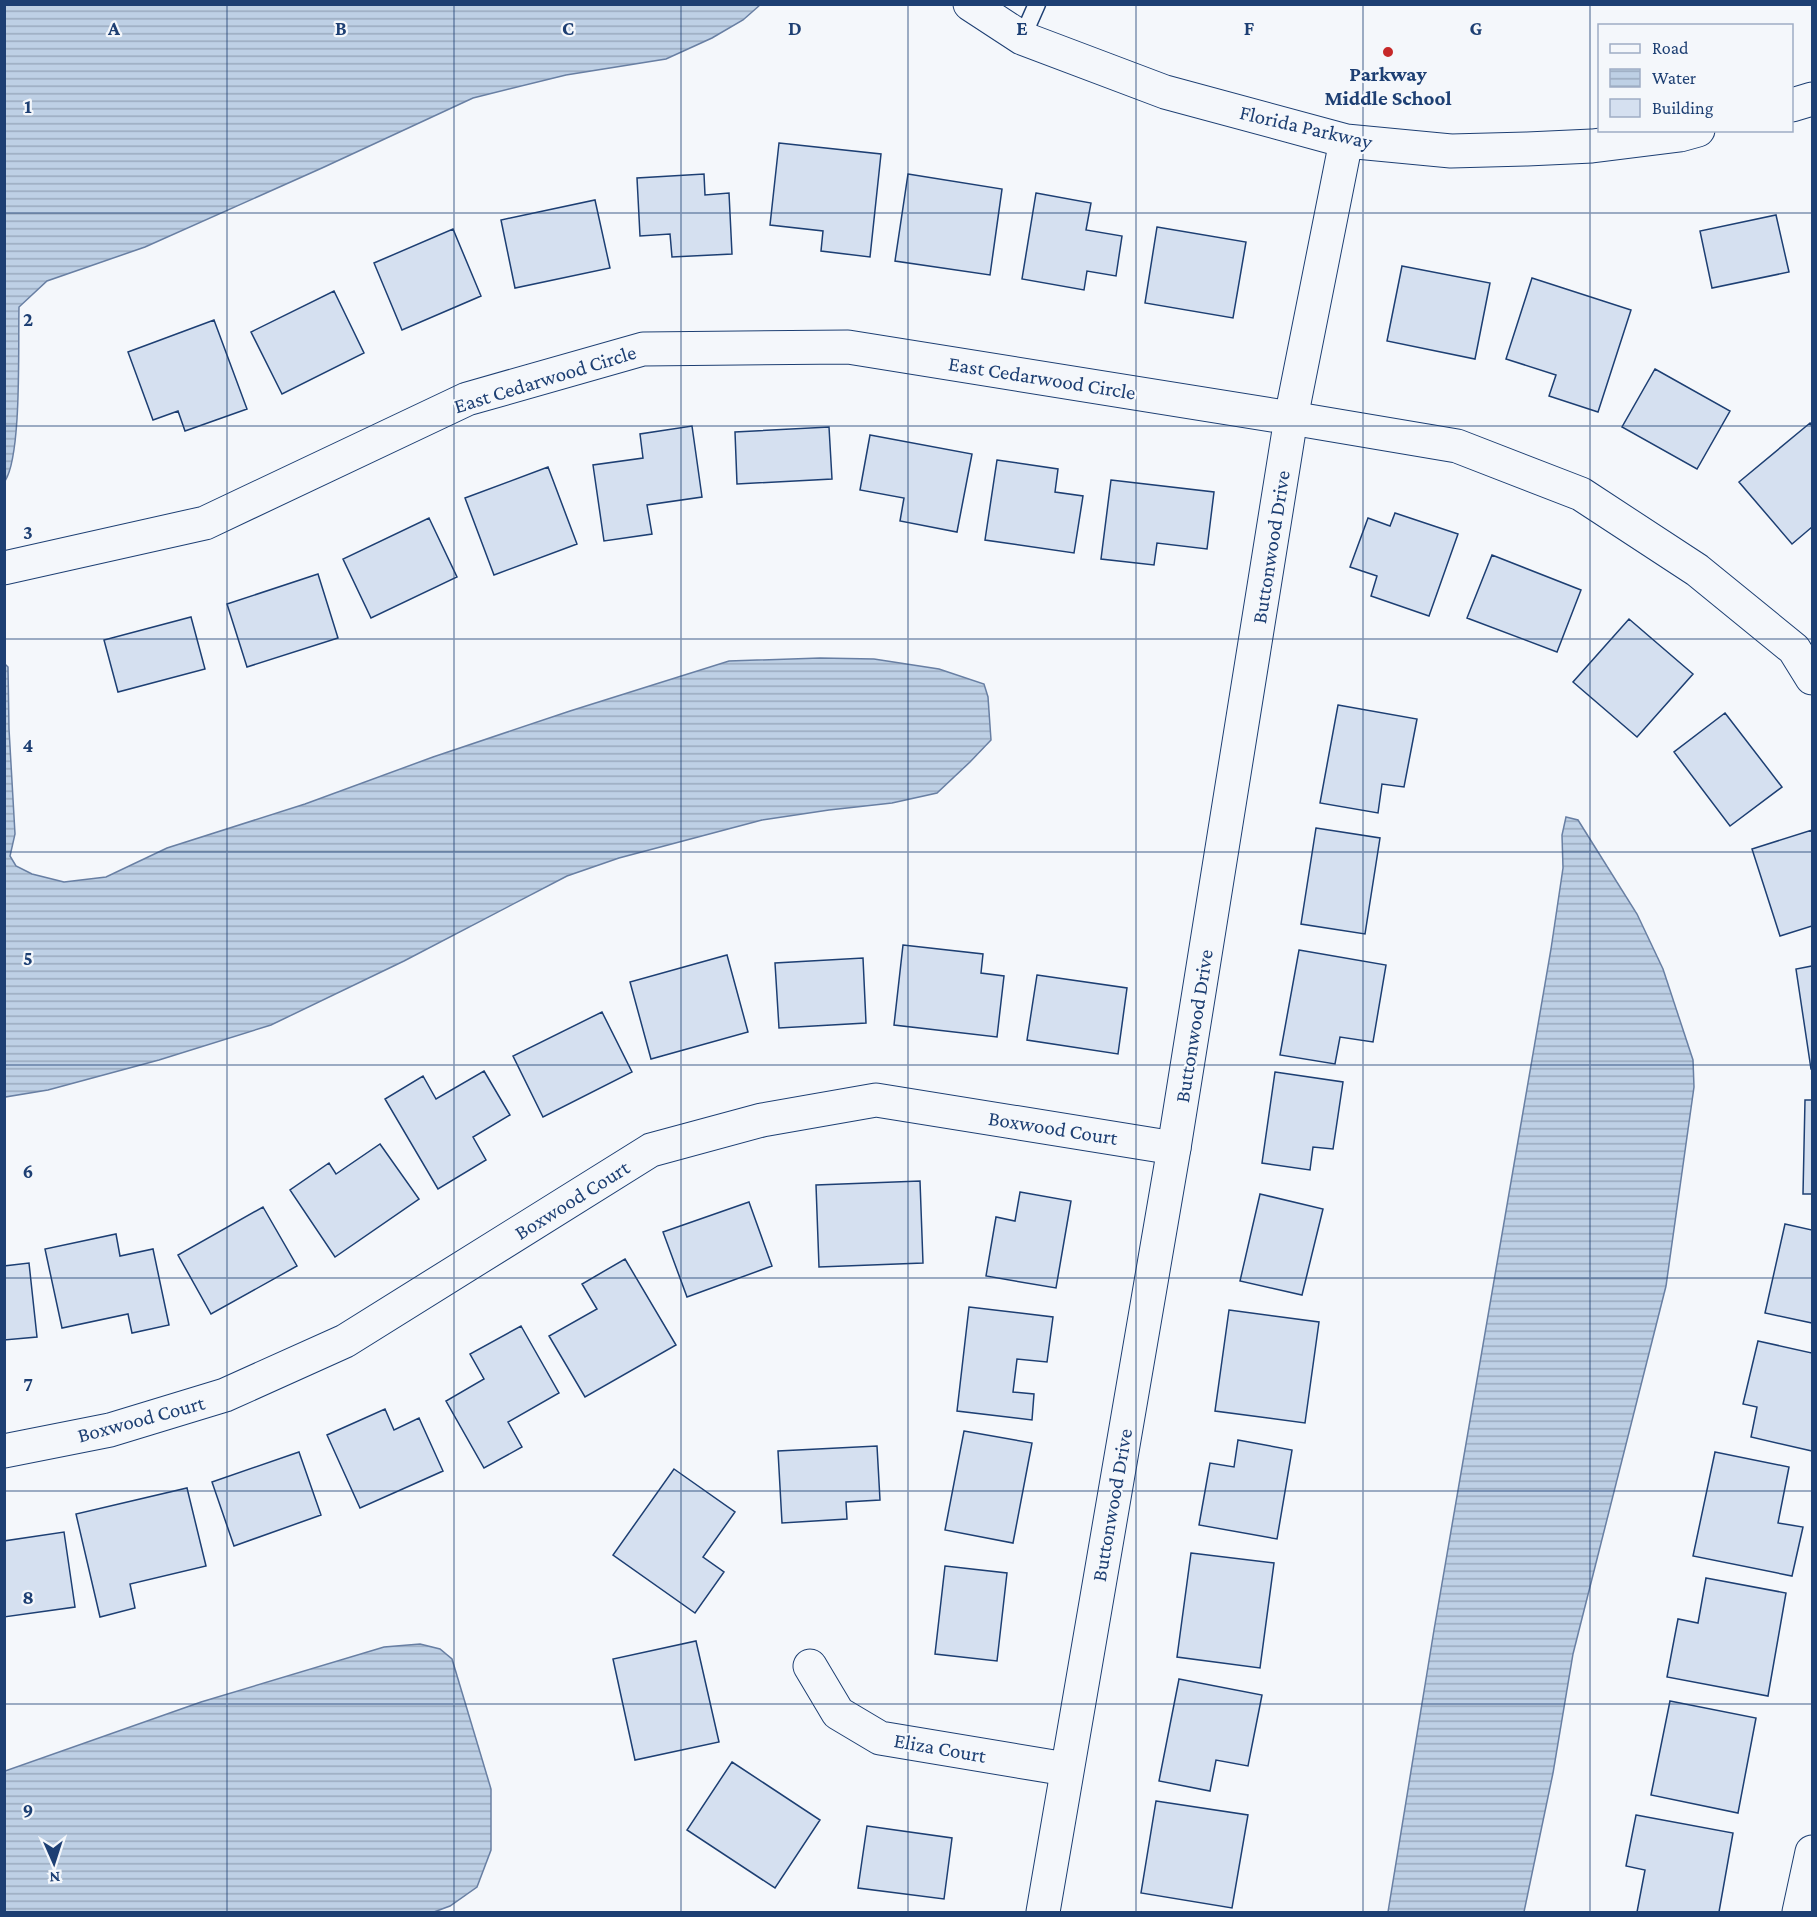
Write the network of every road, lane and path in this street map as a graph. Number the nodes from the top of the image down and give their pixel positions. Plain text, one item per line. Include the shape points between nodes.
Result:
1 (970, 4) edge
2 (1037, 4) edge
3 (1022, 38) junction
4 (1812, 99) edge
5 (1793, 104) edge
6 (1691, 132) edge
7 (1346, 141) junction
8 (1291, 418) junction
9 (4, 568) edge
10 (1803, 641) edge
11 (1812, 678) edge
12 (1174, 1148) junction
13 (4, 1451) edge
14 (810, 1666) dead end
15 (1066, 1769) junction
16 (1812, 1852) edge
17 (1043, 1912) edge
18 (1799, 1912) edge

1 - 3 street, Florida Parkway
2 - 3 lane
3 - 7 street, Florida Parkway via 1165,92
4 - 5 street
6 - 7 street, Florida Parkway via 1592,146 1451,151
7 - 8 street, Buttonwood Drive
8 - 9 street, East Cedarwood Circle via 848,348 643,349 467,399 205,523
8 - 10 street, East Cedarwood Circle via 1457,446 1581,494
8 - 12 street, Buttonwood Drive
10 - 11 street, East Cedarwood Circle
12 - 13 street, Boxwood Court via 876,1100 762,1120 651,1150 345,1341 225,1395 110,1430
12 - 15 street, Buttonwood Drive
14 - 15 street, Eliza Court via 838,1713 880,1738
15 - 17 street, Buttonwood Drive
16 - 18 street

